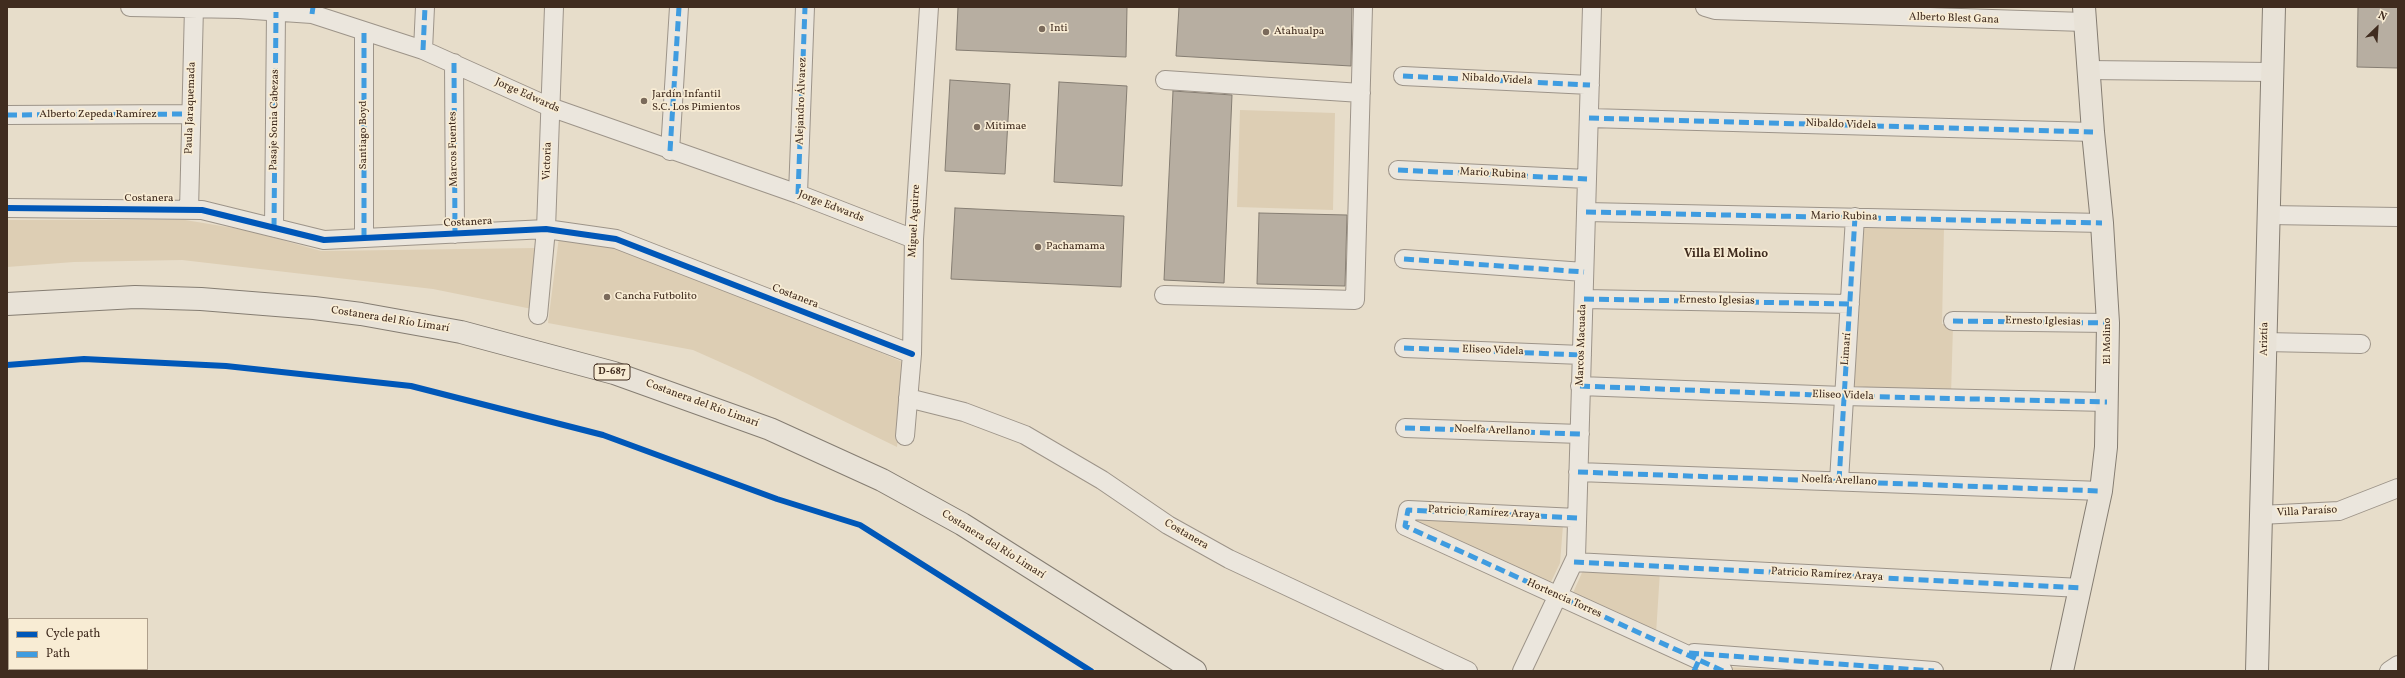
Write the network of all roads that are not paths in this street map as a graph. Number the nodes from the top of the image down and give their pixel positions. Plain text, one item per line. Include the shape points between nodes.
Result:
1 (130, 7) edge
2 (194, 7) edge
3 (425, 7) edge
4 (554, 7) edge
5 (678, 7) edge
6 (805, 7) edge
7 (929, 7) edge
8 (1363, 7) edge
9 (1592, 7) edge
10 (1705, 7) edge
11 (2274, 7) edge
12 (312, 11) edge
13 (276, 12) junction
14 (2084, 15) edge
15 (364, 32) junction
16 (423, 50) junction
17 (454, 63) junction
18 (2088, 70) junction
19 (2271, 72) junction
20 (1403, 76) dead end
21 (1165, 80) dead end
22 (1590, 85) junction
23 (1361, 93) junction
24 (550, 107) junction
25 (190, 114) junction
26 (7, 115) edge
27 (1589, 118) junction
28 (2093, 132) junction
29 (670, 151) junction
30 (1398, 170) dead end
31 (1587, 178) junction
32 (798, 194) junction
33 (7, 208) edge
34 (188, 210) junction
35 (1586, 212) junction
36 (2268, 215) junction
37 (1855, 217) junction
38 (2398, 217) edge
39 (2102, 223) junction
40 (274, 228) junction
41 (546, 229) junction
42 (455, 234) junction
43 (364, 238) junction
44 (914, 239) junction
45 (1404, 259) dead end
46 (1584, 272) junction
47 (1164, 295) dead end
48 (1584, 299) junction
49 (7, 304) edge
50 (1850, 304) junction
51 (538, 315) dead end
52 (1953, 321) dead end
53 (2108, 324) junction
54 (2264, 342) junction
55 (2361, 344) dead end
56 (1404, 348) dead end
57 (912, 354) junction
58 (1582, 355) junction
59 (1580, 386) junction
60 (1843, 396) junction
61 (908, 398) junction
62 (2107, 402) junction
63 (1405, 428) dead end
64 (1580, 434) junction
65 (905, 436) dead end
66 (1578, 472) junction
67 (1839, 481) junction
68 (2398, 488) edge
69 (2100, 491) junction
70 (2260, 515) junction
71 (1577, 518) junction
72 (1405, 526) joint
73 (1574, 562) junction
74 (2081, 588) junction
75 (1557, 596) junction
76 (1157, 646) junction
77 (1692, 661) edge
78 (2398, 665) edge
79 (1195, 671) edge
80 (1204, 671) edge
81 (1468, 671) edge
82 (1522, 671) edge
83 (1723, 671) edge
84 (1934, 671) edge
85 (2062, 671) edge
86 (2257, 671) edge
87 (2389, 671) edge

1 - 2 street, Jorge Edwards
2 - 13 street, Jorge Edwards
2 - 25 street, Paula Jaraquemada
3 - 16 street
4 - 24 street, Victoria
5 - 29 street
6 - 32 street, Alejandro Álvarez
7 - 44 street, Miguel Aguirre
8 - 23 street
9 - 22 street, Marcos Macuada
10 - 14 street, Alberto Blest Gana via 1716,10
11 - 19 main road, Ariztía
12 - 13 street, Jorge Edwards
12 - 15 street, Jorge Edwards
13 - 40 street, Pasaje Sonia Cabezas
14 - 18 main road, El Molino
15 - 16 street, Jorge Edwards
15 - 43 street, Santiago Boyd
16 - 17 street, Jorge Edwards
17 - 24 street, Jorge Edwards
17 - 42 street, Marcos Fuentes
18 - 19 street
18 - 28 main road, El Molino
19 - 36 main road, Ariztía
20 - 22 street, Nibaldo Videla
21 - 23 street
22 - 27 street, Marcos Macuada
23 - 47 street via 1355,300
24 - 29 street, Jorge Edwards
24 - 41 street, Victoria
25 - 26 street, Alberto Zepeda Ramírez
25 - 34 street, Paula Jaraquemada
27 - 28 street, Nibaldo Videla
27 - 31 street, Marcos Macuada
28 - 39 main road, El Molino
29 - 32 street, Jorge Edwards
30 - 31 street, Mario Rubina
31 - 35 street, Marcos Macuada
32 - 44 street, Jorge Edwards
33 - 34 street, Costanera
34 - 40 street, Costanera via 202,210
35 - 37 street, Mario Rubina
35 - 46 street, Marcos Macuada
36 - 38 street
36 - 54 main road, Ariztía
37 - 39 street, Mario Rubina
37 - 50 street, Limarí
39 - 53 main road, El Molino
40 - 43 street, Costanera via 324,240
41 - 42 street, Costanera
41 - 51 street, Victoria
41 - 57 street, Costanera via 616,238
42 - 43 street, Costanera
44 - 57 street, Miguel Aguirre
45 - 46 street
46 - 48 street, Marcos Macuada
48 - 50 street, Ernesto Iglesias
48 - 58 street, Marcos Macuada
49 - 76 main road, Costanera del Río Limarí / D-687 via 135,298 215,300 314,308 461,332 614,373 770,429 882,480 962,524
50 - 60 street, Limarí
52 - 53 street, Ernesto Iglesias
53 - 62 main road, El Molino
54 - 55 street
54 - 70 main road, Ariztía
56 - 58 street, Eliseo Videla
57 - 61 street, Miguel Aguirre
58 - 59 street, Marcos Macuada
59 - 60 street, Eliseo Videla
59 - 64 street, Marcos Macuada
60 - 62 street, Eliseo Videla
60 - 67 street, Limarí
61 - 65 street, Miguel Aguirre
61 - 81 street, Costanera via 964,412 1025,435 1102,480 1168,525 1229,559
62 - 69 main road, El Molino via 2106,447
63 - 64 street, Noelfa Arellano
64 - 66 street, Marcos Macuada
66 - 67 street, Noelfa Arellano
66 - 71 street, Marcos Macuada
67 - 69 street, Noelfa Arellano
68 - 70 street, Villa Paraíso via 2339,511
69 - 74 main road, El Molino
70 - 86 main road, Ariztía
71 - 72 street, Patricio Ramírez Araya via 1408,510
71 - 73 street, Marcos Macuada
72 - 75 street, Hortencia Torres
73 - 74 street, Patricio Ramírez Araya
73 - 75 street, Marcos Macuada
74 - 85 main road, El Molino
75 - 77 street, Hortencia Torres
75 - 82 street, Marcos Macuada
76 - 79 main road, Costanera del Río Limarí / D-687
76 - 80 main road, Costanera del Río Limarí / D-687
77 - 83 street, Hortencia Torres
77 - 84 street
78 - 87 street

